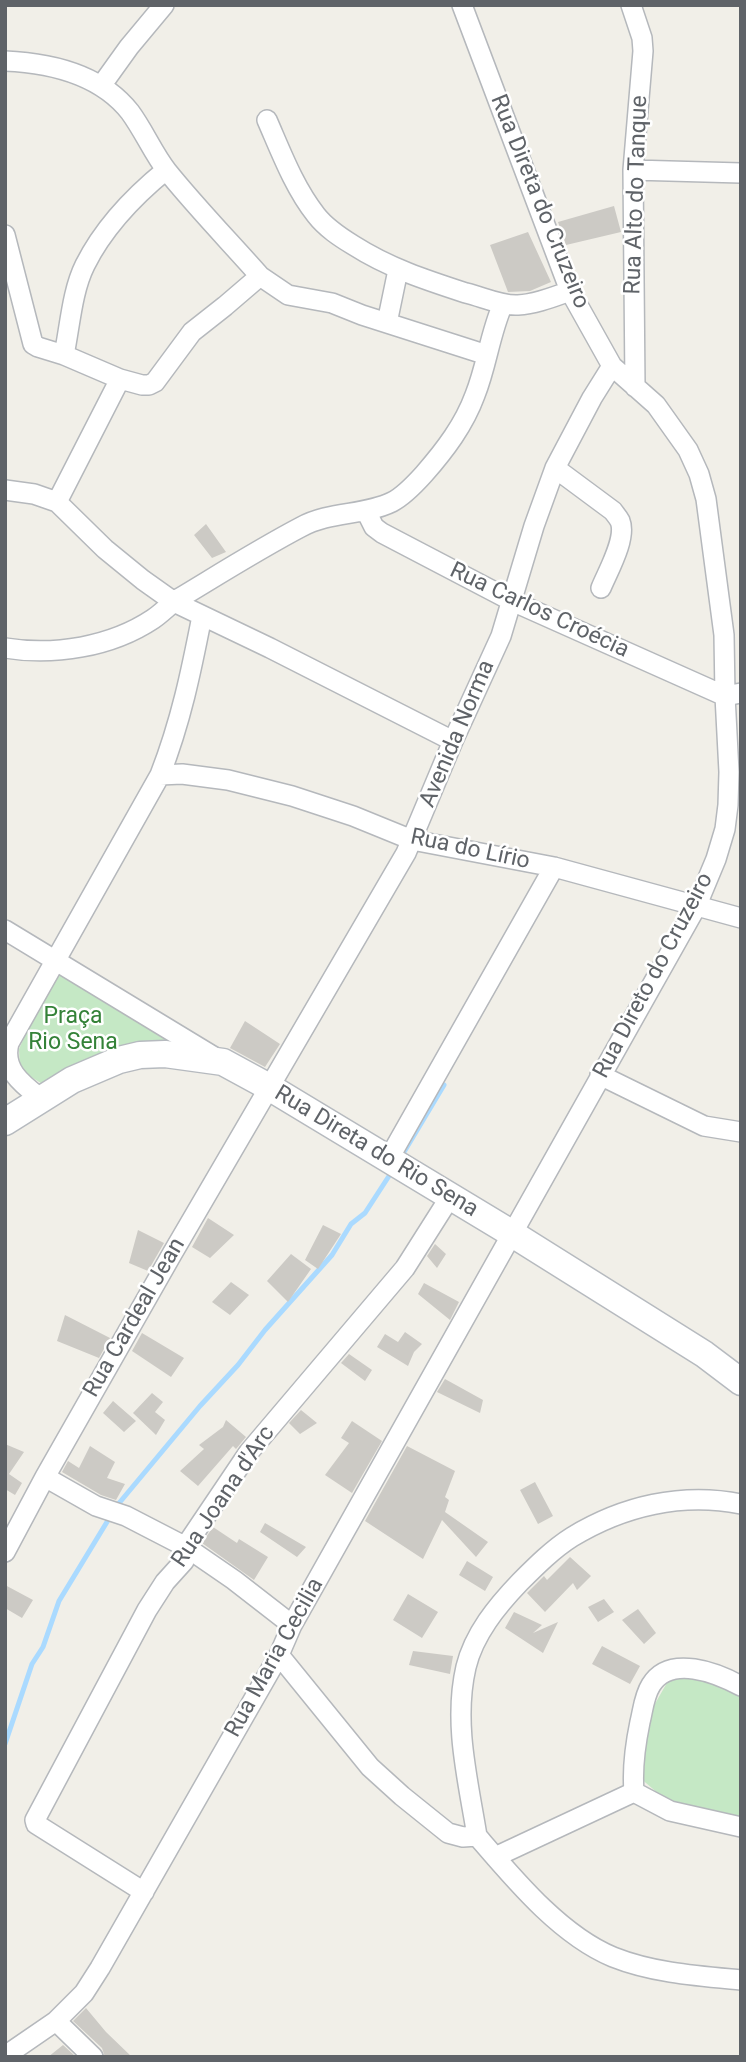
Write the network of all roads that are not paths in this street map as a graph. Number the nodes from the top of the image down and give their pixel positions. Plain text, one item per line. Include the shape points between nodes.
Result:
1 (164, 5) edge
2 (462, 5) edge
3 (631, 5) edge
4 (5, 61) edge
5 (101, 86) junction
6 (267, 120) dead end
7 (166, 170) junction
8 (633, 170) junction
9 (741, 173) edge
10 (5, 235) edge
11 (398, 270) junction
12 (260, 276) junction
13 (570, 291) junction
14 (503, 304) junction
15 (387, 323) junction
16 (64, 355) junction
17 (487, 355) junction
18 (612, 366) junction
19 (120, 379) junction
20 (635, 387) junction
21 (555, 468) junction
22 (5, 490) edge
23 (57, 502) junction
24 (366, 511) junction
25 (601, 588) dead end
26 (512, 601) junction
27 (174, 602) junction
28 (202, 616) junction
29 (5, 648) edge
30 (733, 695) edge
31 (453, 741) junction
32 (160, 775) junction
33 (412, 840) junction
34 (554, 867) junction
35 (696, 907) junction
36 (741, 918) edge
37 (5, 930) edge
38 (55, 959) junction
39 (6, 1054) edge
40 (223, 1062) junction
41 (600, 1075) junction
42 (269, 1087) junction
43 (40, 1098) junction
44 (5, 1122) edge
45 (741, 1132) edge
46 (388, 1160) junction
47 (450, 1197) junction
48 (511, 1233) junction
49 (741, 1382) edge
50 (45, 1477) junction
51 (741, 1504) edge
52 (186, 1547) junction
53 (5, 1552) edge
54 (292, 1625) junction
55 (279, 1655) junction
56 (741, 1686) edge
57 (634, 1792) junction
58 (741, 1827) edge
59 (477, 1836) junction
60 (495, 1857) junction
61 (144, 1892) junction
62 (741, 1980) edge
63 (56, 2021) junction
64 (5, 2056) edge
65 (93, 2057) edge

1 - 5 street
2 - 13 street, Rua Direta do Cruzeiro
3 - 8 street, Rua Alto do Tanque via 643,51
4 - 5 street via 64,70
5 - 7 street via 130,112
6 - 11 street via 317,216 334,233
7 - 12 street
7 - 16 street via 124,209 85,265
8 - 9 street
8 - 20 street, Rua Alto do Tanque
10 - 16 street via 33,344
11 - 14 street
11 - 15 street
12 - 15 street via 288,295 332,303
12 - 19 street via 192,332 155,382 142,386
13 - 14 street via 518,305
13 - 18 street, Rua Direta do Cruzeiro
14 - 17 street
15 - 17 street
16 - 19 street
17 - 24 street via 464,422 445,449 407,491
18 - 20 street, Rua Direta do Cruzeiro
18 - 21 street, Avenida Norma
19 - 23 street
20 - 30 street, Rua Direto do Cruzeiro via 656,405 699,474
21 - 25 street via 620,521 619,545
21 - 26 street, Avenida Norma
22 - 23 street
23 - 27 street via 105,549
24 - 26 street, Rua Carlos Croécia via 382,533
24 - 27 street via 326,517 301,527
26 - 30 street, Rua Carlos Croécia
26 - 31 street, Avenida Norma
27 - 28 street
27 - 29 street via 153,619 103,642 43,651
28 - 31 street
28 - 32 street via 183,710
30 - 35 street, Rua Direto do Cruzeiro via 724,829
31 - 33 street, Avenida Norma
32 - 33 street, Rua do Lírio via 211,777 279,793
32 - 38 street
33 - 34 street, Rua do Lírio
33 - 42 street, Avenida Norma
34 - 35 street, Rua do Lírio
34 - 46 street
35 - 36 street, Rua do Lírio
35 - 41 street, Rua Direto do Cruzeiro
37 - 38 street, Rua Direta do Rio Sena
38 - 39 street
38 - 40 street, Rua Direta do Rio Sena
39 - 43 street via 10,1070
40 - 42 main road, Rua Direta do Rio Sena
40 - 43 main road via 140,1055 72,1080
41 - 45 street via 705,1126
41 - 48 street, Rua Direto do Cruzeiro
42 - 46 main road, Rua Direta do Rio Sena
42 - 50 street, Rua Cardeal Jean
43 - 44 main road
46 - 47 main road, Rua Direta do Rio Sena
47 - 48 main road, Rua Direta do Rio Sena
47 - 52 street, Rua Joana d'Arc via 405,1268 249,1452
48 - 49 main road, Rua Direta do Rio Sena
48 - 54 street, Rua Maria Cecilia
50 - 52 street
50 - 53 street, Rua Cardeal Jean
51 - 59 street via 686,1499 626,1512 572,1537 503,1601 473,1644 462,1688 462,1747
52 - 54 street
52 - 61 street, Rua Joana d'Arc via 184,1561 146,1609 35,1822
54 - 55 street, Rua Maria Cecilia
55 - 59 street via 370,1767 448,1833
55 - 61 street, Rua Maria Cecilia
56 - 57 street via 696,1669 672,1670 657,1678 646,1695 637,1737
57 - 58 street via 670,1811
57 - 60 street
59 - 60 street
60 - 62 street via 560,1925 585,1943 652,1968
61 - 63 street, Rua Maria Cecilia via 84,1993
63 - 64 street, Rua Maria Cecilia
63 - 65 street

